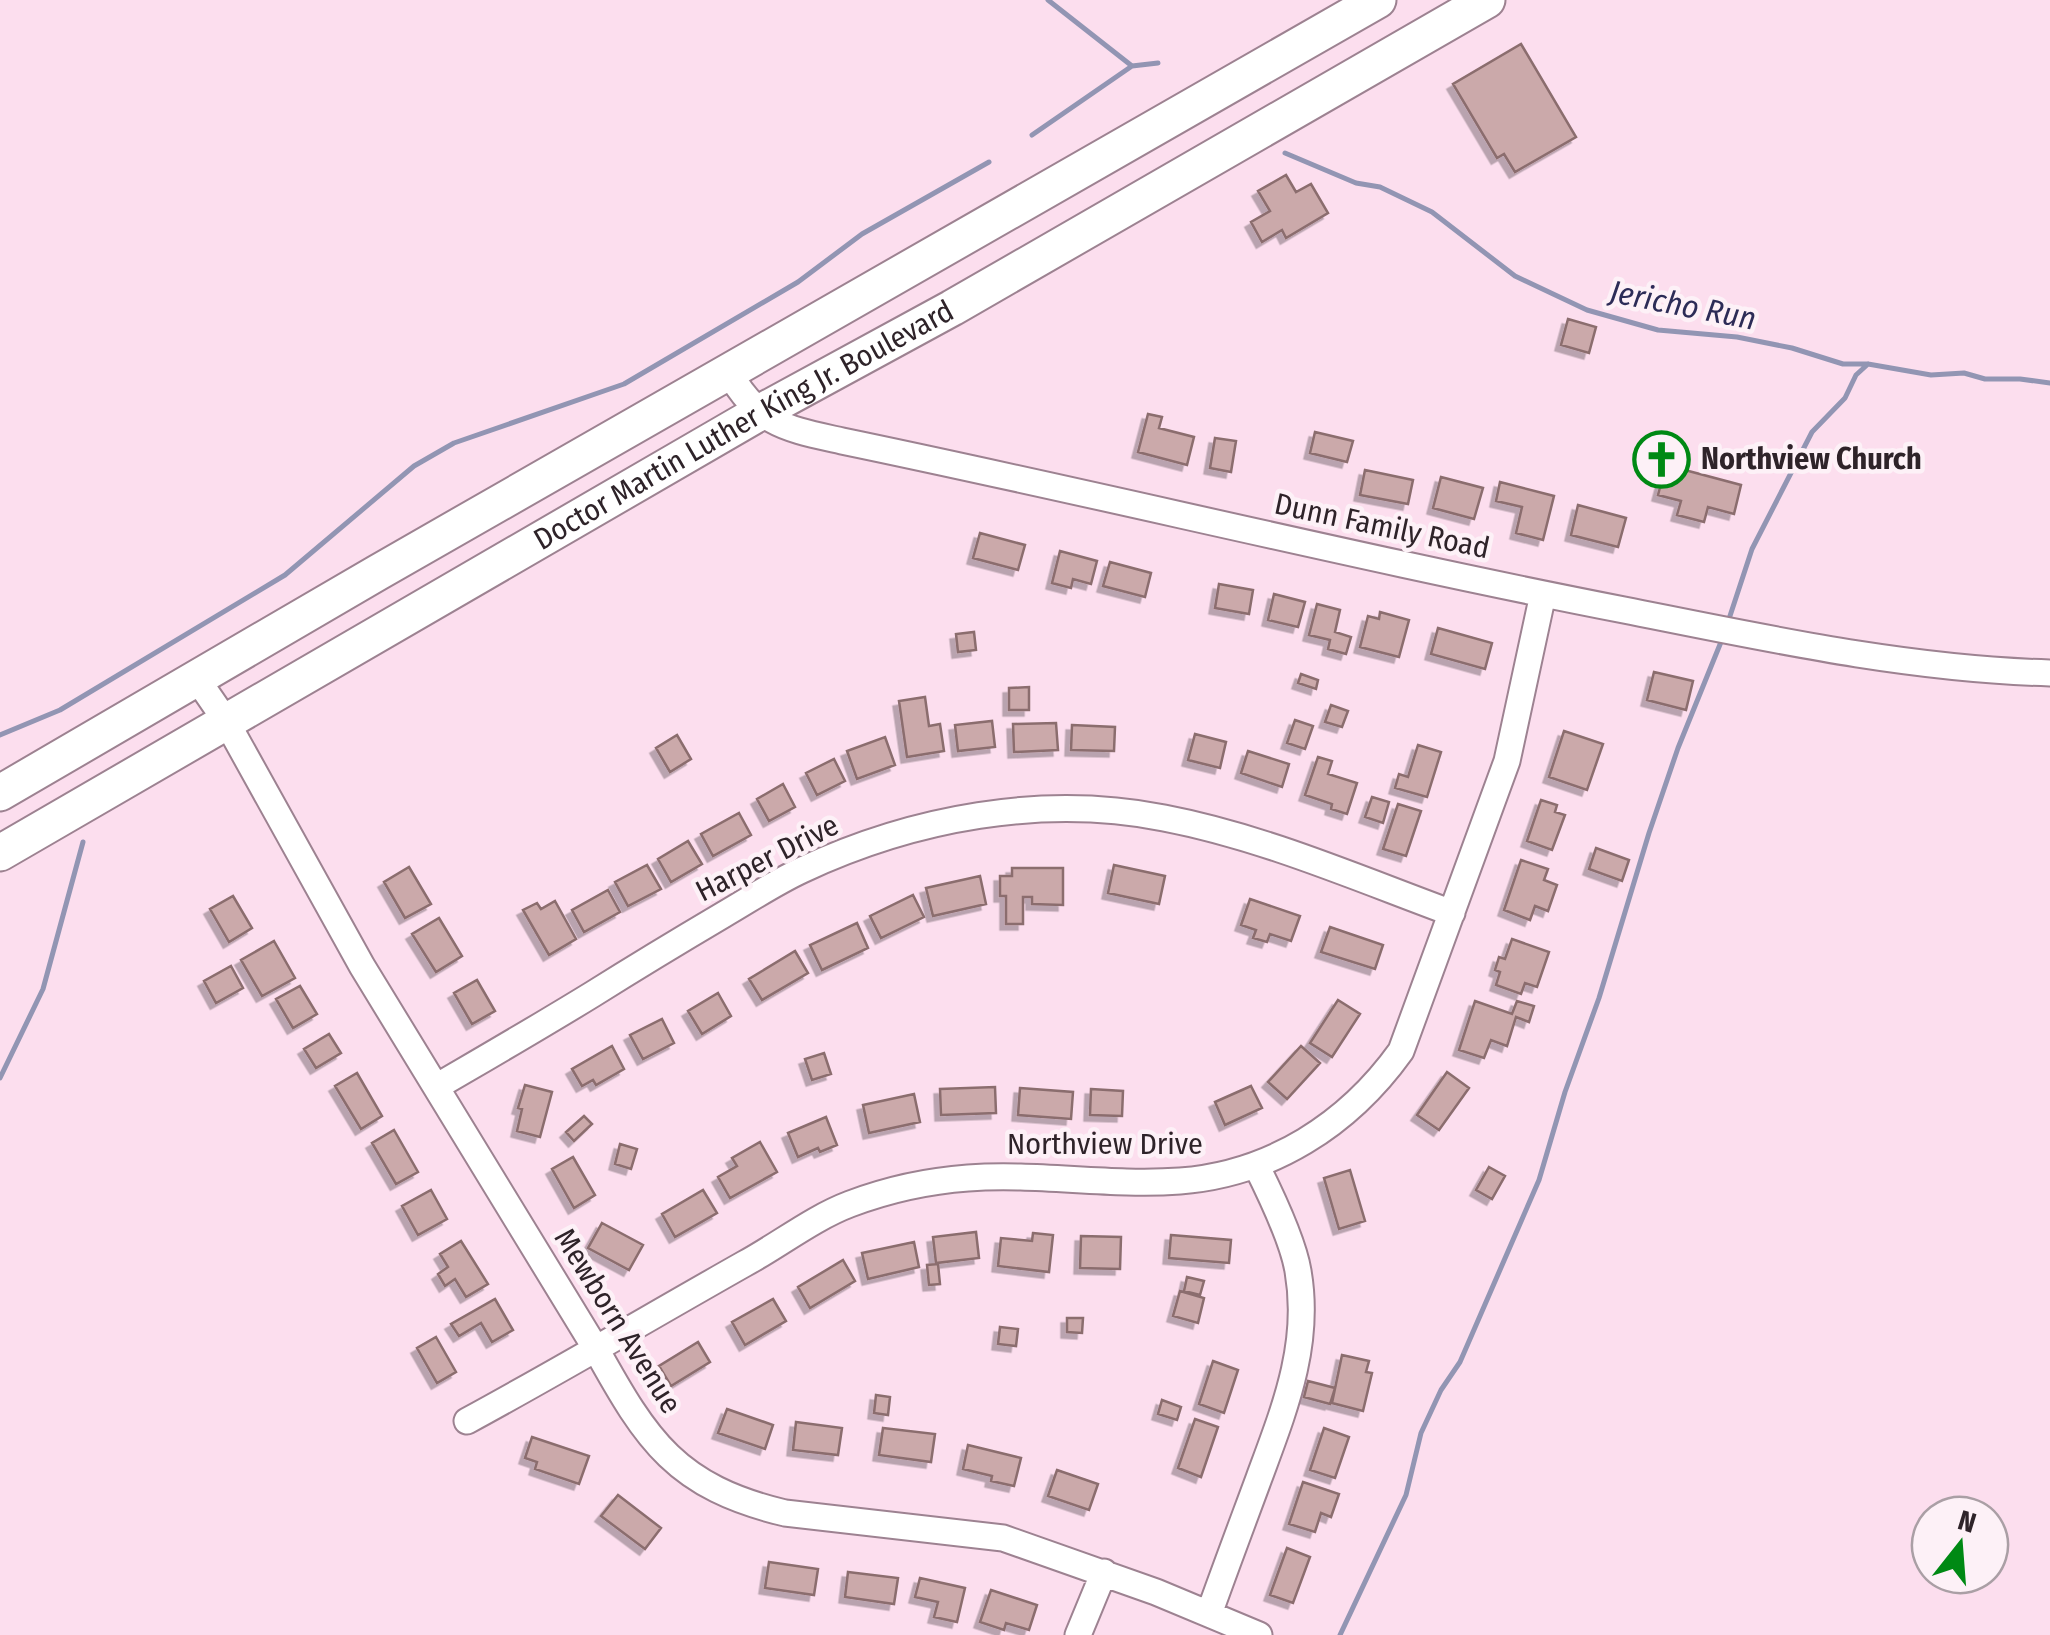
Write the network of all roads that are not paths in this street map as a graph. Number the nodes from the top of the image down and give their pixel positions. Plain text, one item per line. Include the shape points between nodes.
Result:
1 (1378, 0) edge
2 (1487, 0) edge
3 (728, 372) junction
4 (759, 413) junction
5 (1543, 594) junction
6 (2050, 674) edge
7 (196, 679) junction
8 (226, 721) junction
9 (0, 793) edge
10 (0, 853) edge
11 (1452, 912) junction
12 (436, 1087) junction
13 (1256, 1165) junction
14 (596, 1349) junction
15 (467, 1421) dead end
16 (1104, 1572) junction
17 (1208, 1614) junction
18 (1078, 1635) edge
19 (1259, 1635) edge

1 - 3 highway, Doctor Martin Luther King Jr. Boulevard
2 - 4 highway, Doctor Martin Luther King Jr. Boulevard
3 - 4 street, Dunn Family Road
3 - 7 highway, Doctor Martin Luther King Jr. Boulevard
4 - 5 street, Dunn Family Road via 787,428 842,441
4 - 8 highway, Doctor Martin Luther King Jr. Boulevard
5 - 6 street, Dunn Family Road via 1812,647
5 - 11 street, Northview Drive via 1508,762
7 - 8 street, Mewborn Avenue
7 - 9 highway, Doctor Martin Luther King Jr. Boulevard
8 - 10 highway, Doctor Martin Luther King Jr. Boulevard
8 - 12 street, Mewborn Avenue
11 - 12 street, Harper Drive via 1228,832 1163,818 1076,810 991,814 907,830 800,871
11 - 13 street, Northview Drive via 1401,1052 1388,1069 1337,1120
12 - 14 street, Mewborn Avenue
13 - 14 street, Northview Drive via 1180,1181 968,1178 884,1192 845,1206
13 - 17 street via 1298,1267 1301,1338 1282,1414
14 - 15 street, Northview Drive
14 - 16 street, Mewborn Avenue via 653,1440 729,1496 785,1513 987,1534
16 - 17 street, Mewborn Avenue
16 - 18 street
17 - 19 street, Mewborn Avenue

